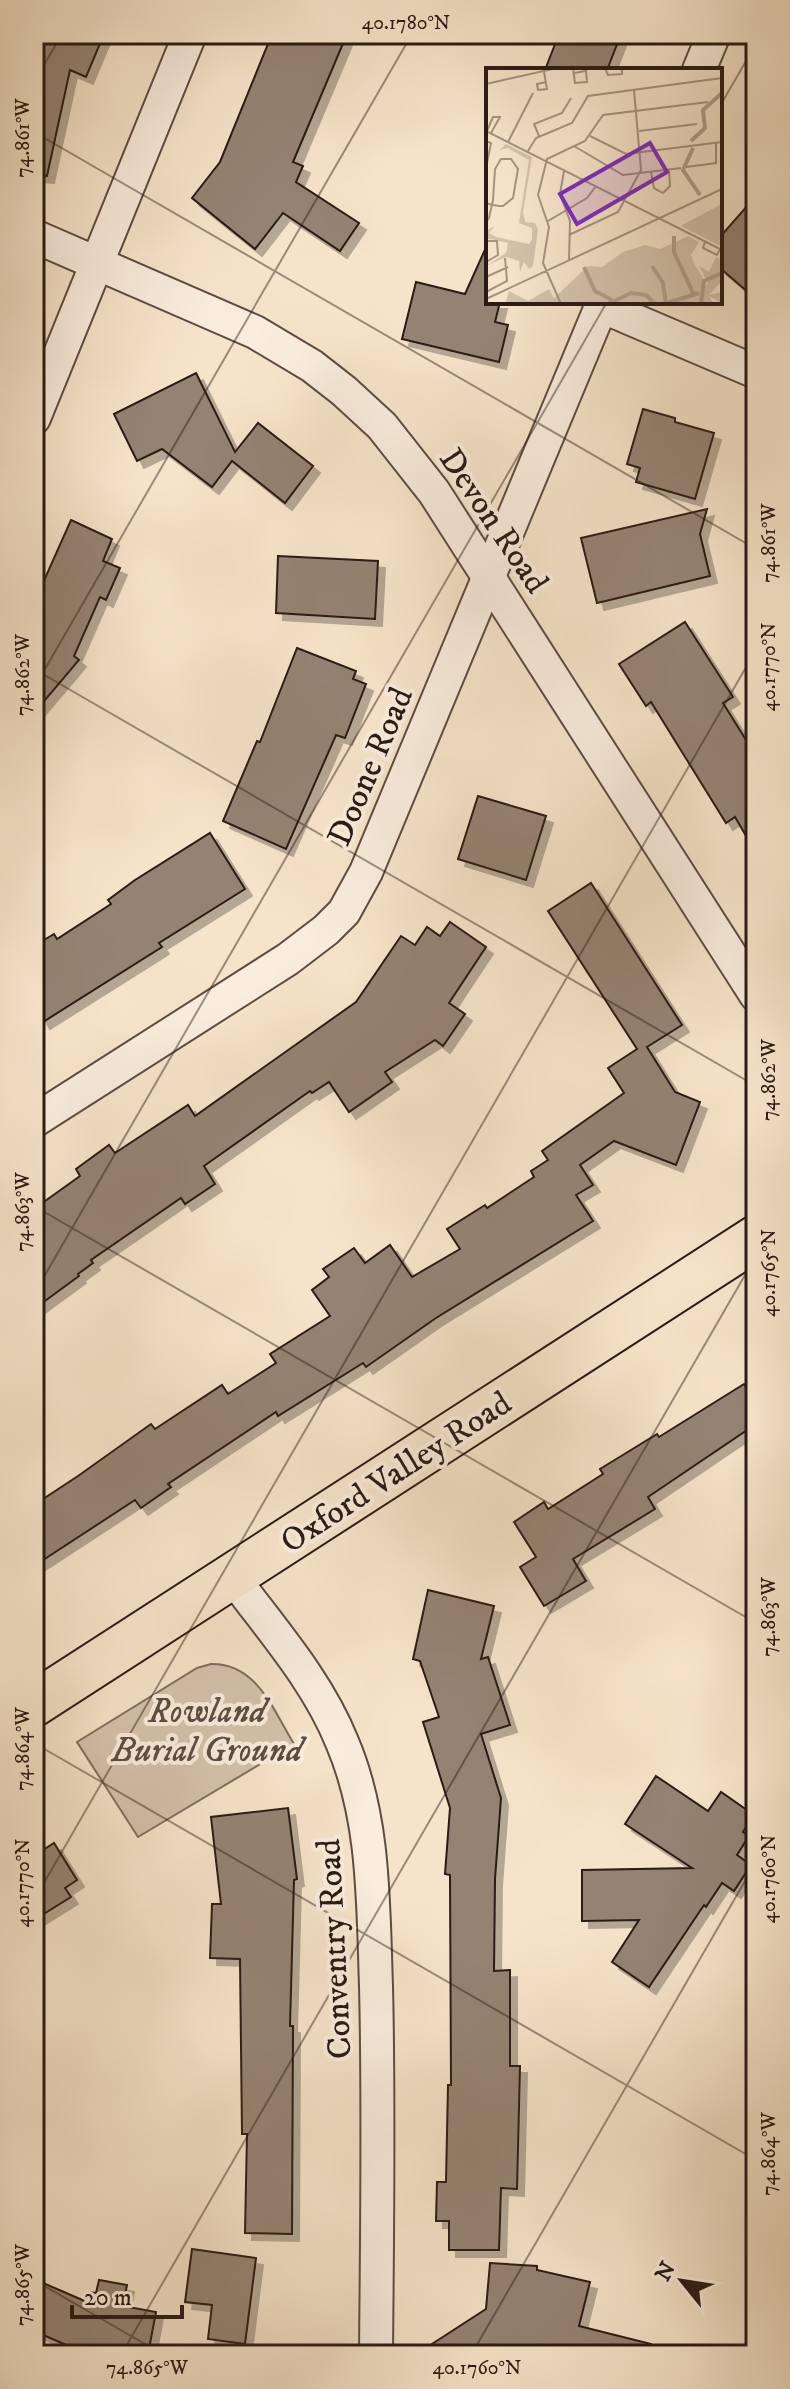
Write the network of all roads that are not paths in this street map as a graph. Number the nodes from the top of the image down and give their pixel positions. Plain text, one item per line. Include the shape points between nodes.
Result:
1 (190, 34) edge
2 (714, 34) edge
3 (700, 68) edge
4 (34, 236) edge
5 (95, 262) junction
6 (602, 304) edge
7 (756, 372) edge
8 (34, 418) edge
9 (489, 579) junction
10 (756, 995) edge
11 (34, 1121) edge
12 (756, 1238) edge
13 (232, 1576) junction
14 (34, 1704) edge
15 (376, 2355) edge

1 - 5 street
2 - 3 street
4 - 5 street, Devon Road
5 - 8 street
5 - 9 street, Devon Road via 255,332 344,391 382,426 434,492
6 - 7 street
6 - 9 street, Doone Road
9 - 10 street, Devon Road
9 - 11 street, Doone Road via 366,872 344,912 288,959
12 - 13 main road, Oxford Valley Road
13 - 14 main road, Oxford Valley Road
13 - 15 street, Conventry Road via 315,1690 342,1740 365,1816 377,2035

